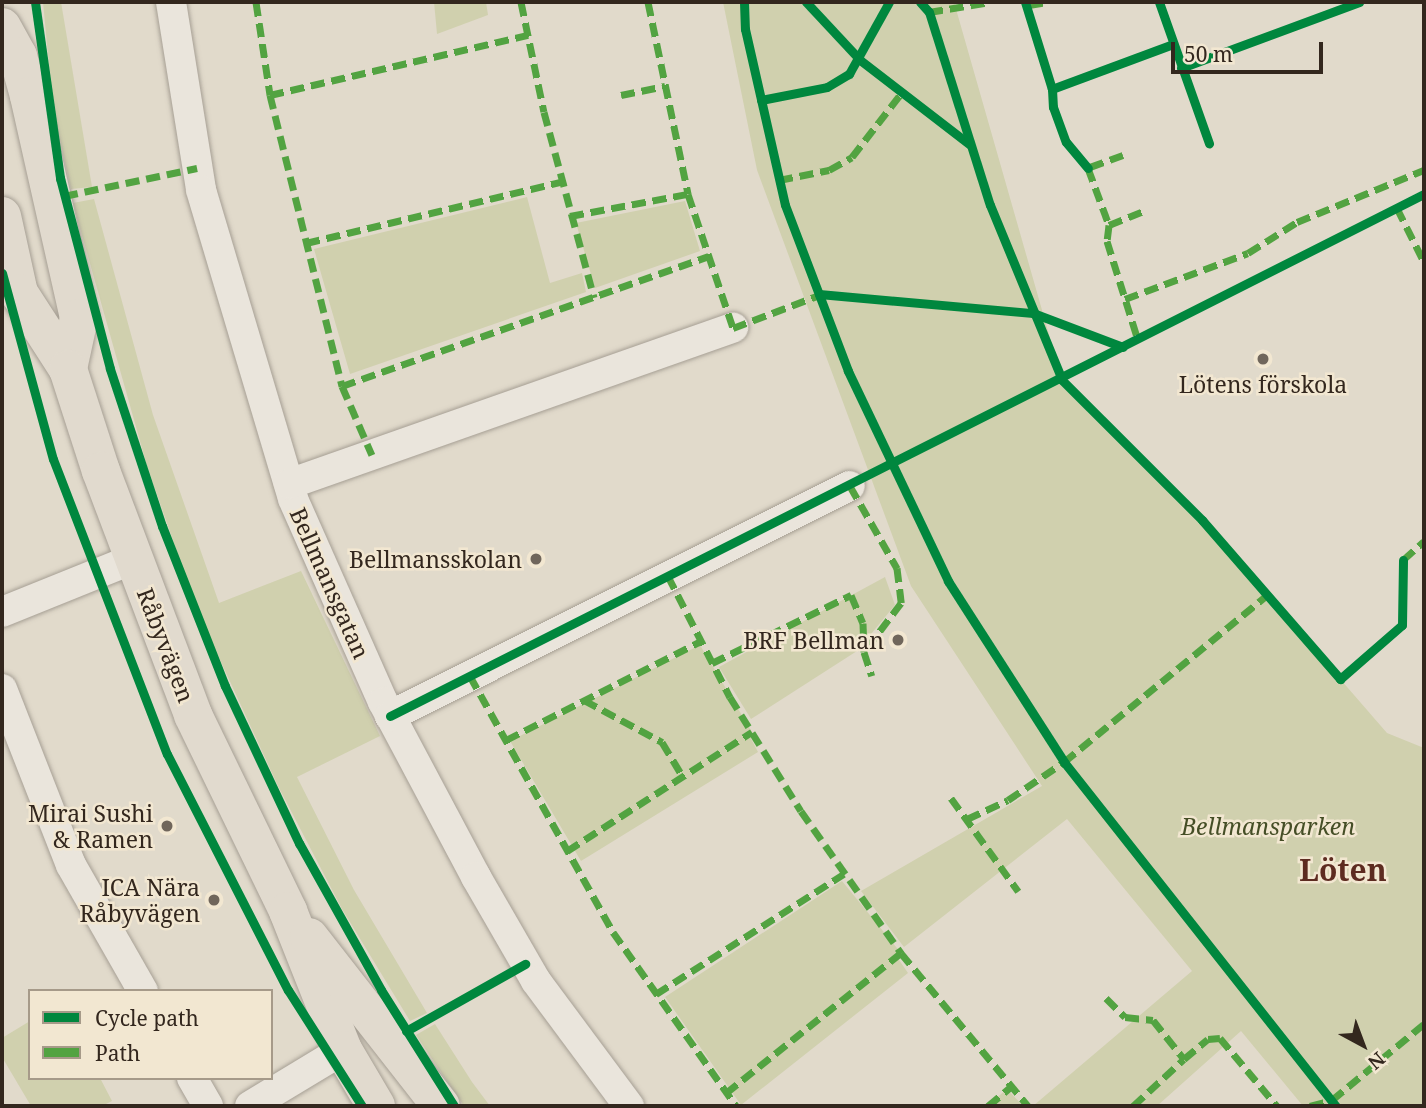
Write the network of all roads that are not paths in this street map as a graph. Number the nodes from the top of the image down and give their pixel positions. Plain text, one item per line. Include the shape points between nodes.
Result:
1 (171, 2) edge
2 (2, 27) edge
3 (2, 216) edge
4 (733, 328) dead end
5 (68, 369) junction
6 (289, 484) junction
7 (850, 486) dead end
8 (133, 559) junction
9 (2, 612) edge
10 (2, 689) edge
11 (390, 716) junction
12 (288, 911) junction
13 (142, 989) edge
14 (343, 1050) junction
15 (193, 1080) edge
16 (208, 1106) edge
17 (250, 1106) edge
18 (376, 1106) edge
19 (441, 1106) edge
20 (629, 1106) edge

1 - 6 street, Bellmansgatan via 201,190
2 - 5 main road via 18,56 29,96 79,318
3 - 5 main road, Råbyvägen via 19,293
4 - 6 street
5 - 8 main road, Råbyvägen
6 - 11 street, Bellmansgatan
7 - 11 street
8 - 9 street
8 - 12 main road, Råbyvägen via 193,715
10 - 13 street via 71,864
11 - 20 street, Bellmansgatan via 525,964
12 - 14 main road, Råbyvägen
12 - 19 main road, Råbyvägen
14 - 17 street
14 - 18 main road, Råbyvägen
15 - 16 street

